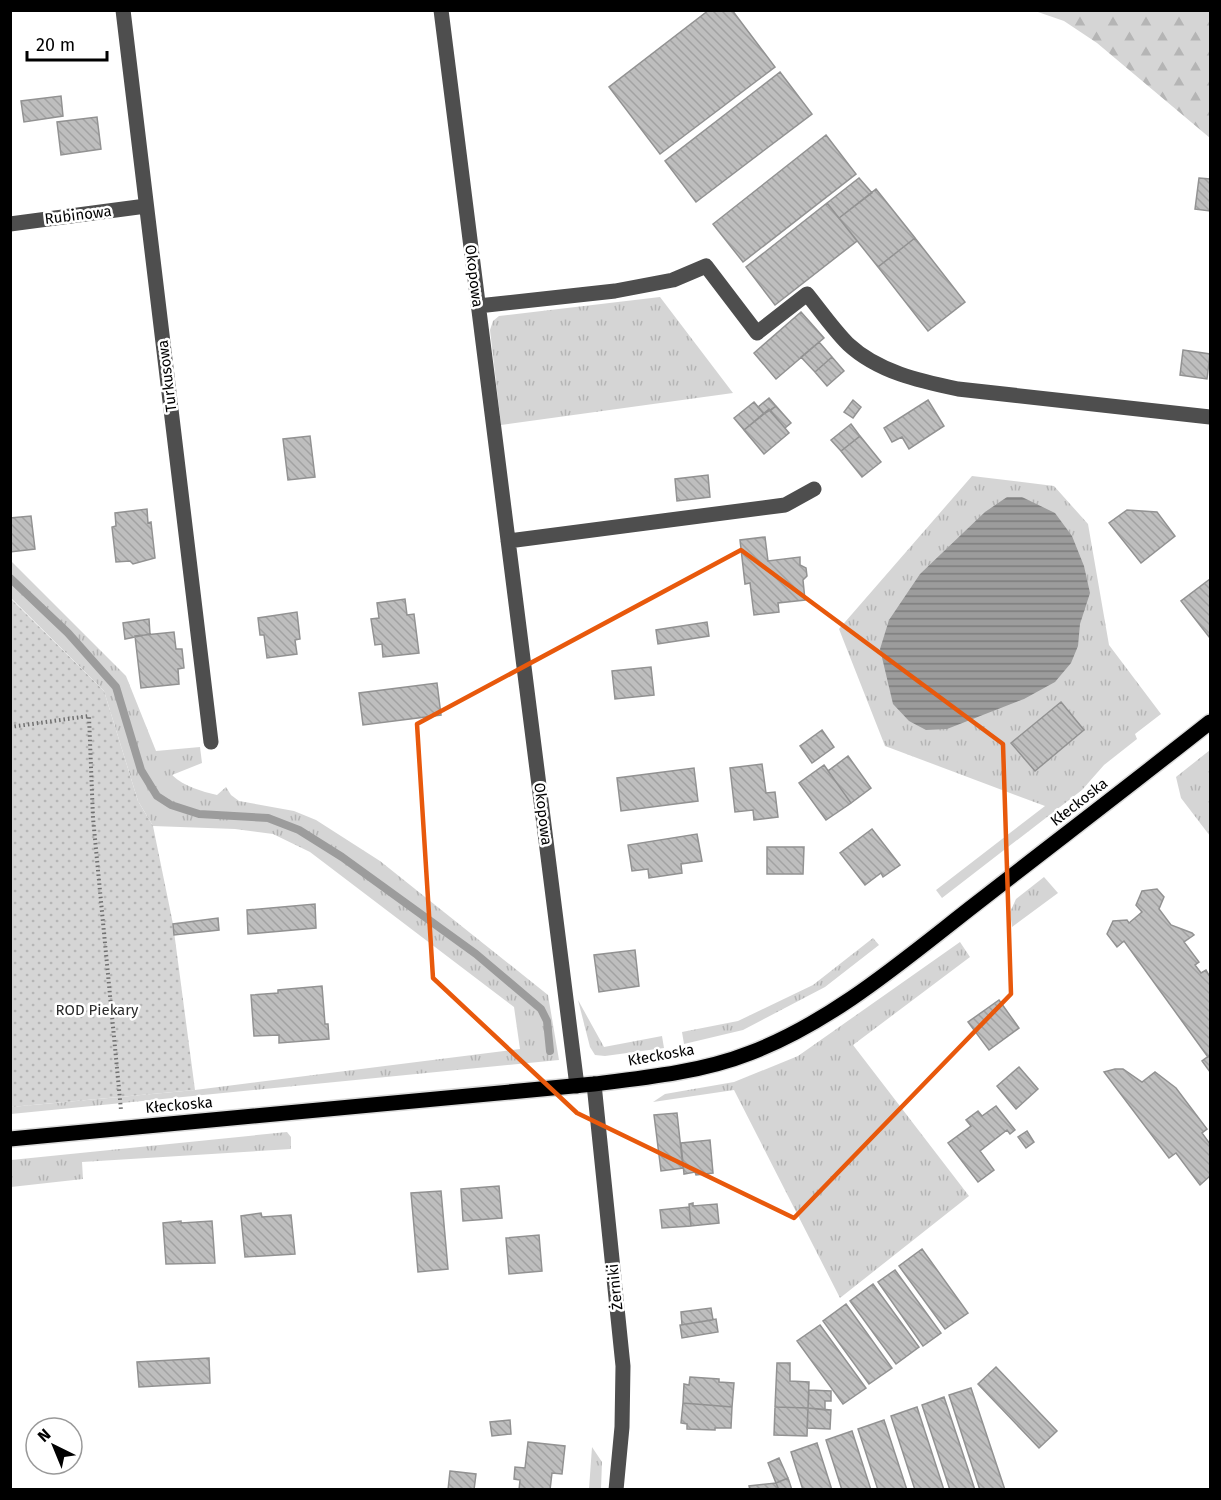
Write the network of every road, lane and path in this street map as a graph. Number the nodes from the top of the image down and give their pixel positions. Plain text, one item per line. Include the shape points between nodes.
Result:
1 (123, 10) edge
2 (441, 10) edge
3 (146, 206) junction
4 (10, 224) edge
5 (478, 306) junction
6 (1210, 417) edge
7 (814, 489) dead end
8 (508, 541) junction
9 (1210, 722) edge
10 (10, 727) edge
11 (210, 742) dead end
12 (594, 1084) junction
13 (577, 1086) junction
14 (123, 1128) junction
15 (10, 1139) edge
16 (616, 1490) edge

1 - 3 street, Turkusowa
2 - 5 street, Okopowa
3 - 4 street, Rubinowa
3 - 11 street, Turkusowa
5 - 6 street via 615,291 673,280 706,266 757,333 807,294 849,345 882,368 921,382
5 - 8 street, Okopowa
7 - 8 street via 785,505
8 - 13 street, Okopowa
9 - 12 main road, Kłeckoska via 932,939 823,1017 759,1049 716,1064
10 - 14 path via 89,716 93,818
12 - 13 main road, Kłeckoska
12 - 16 street, Żerniki via 623,1365
13 - 14 main road, Kłeckoska
14 - 15 main road, Kłeckoska

